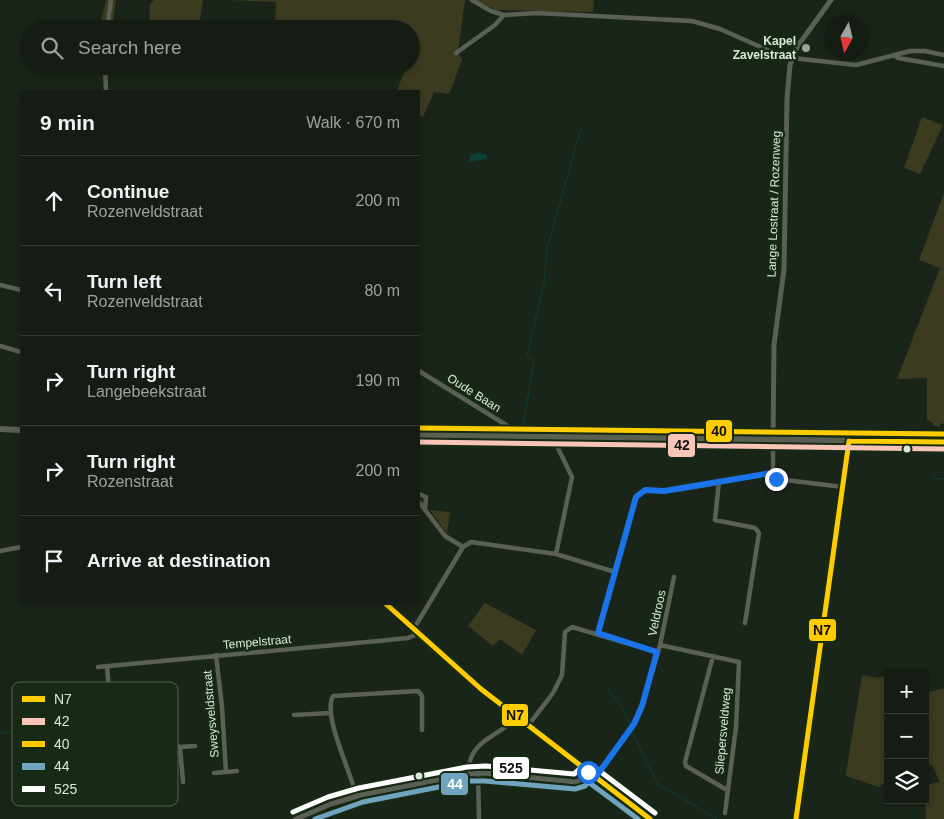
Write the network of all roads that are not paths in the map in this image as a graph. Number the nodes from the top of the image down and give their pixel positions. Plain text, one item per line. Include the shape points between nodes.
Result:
1 (111, 0) edge
2 (472, 0) edge
3 (831, 0) edge
4 (504, 15) junction
5 (108, 20) edge
6 (456, 53) dead end
7 (894, 55) junction
8 (944, 55) edge
9 (792, 57) junction
10 (944, 66) edge
11 (105, 75) edge
12 (106, 90) edge
13 (0, 285) edge
14 (20, 290) edge
15 (0, 346) edge
16 (20, 352) edge
17 (420, 372) edge
18 (0, 429) edge
19 (20, 430) edge
20 (420, 435) edge
21 (512, 437) junction
22 (555, 437) junction
23 (772, 440) junction
24 (849, 441) junction
25 (944, 442) edge
26 (773, 473) junction
27 (719, 482) junction
28 (843, 487) junction
29 (420, 494) edge
30 (420, 503) edge
31 (425, 510) junction
32 (20, 547) edge
33 (463, 547) junction
34 (0, 551) edge
35 (556, 554) junction
36 (615, 572) junction
37 (674, 577) dead end
38 (387, 605) edge
39 (745, 623) dead end
40 (415, 632) junction
41 (598, 633) junction
42 (660, 645) junction
43 (657, 652) junction
44 (216, 655) junction
45 (713, 656) junction
46 (107, 666) junction
47 (98, 667) dead end
48 (108, 682) edge
49 (330, 713) junction
50 (294, 715) dead end
51 (516, 718) junction
52 (527, 727) junction
53 (422, 730) dead end
54 (195, 746) dead end
55 (180, 747) joint
56 (237, 771) dead end
57 (226, 772) junction
58 (588, 772) junction
59 (214, 773) dead end
60 (478, 773) junction
61 (468, 774) junction
62 (595, 778) junction
63 (183, 782) dead end
64 (575, 782) junction
65 (595, 786) dead end
66 (727, 790) junction
67 (356, 796) junction
68 (725, 813) dead end
69 (296, 819) edge
70 (479, 819) edge
71 (650, 819) edge
72 (796, 819) edge

1 - 5 street
2 - 4 street
3 - 9 street
4 - 6 street
4 - 9 street via 556,14 692,21 720,29 779,56
7 - 8 street via 918,51
7 - 9 street via 856,65
7 - 10 street
9 - 23 street, Lange Lostraat / Rozenweg via 787,99 784,269 773,354
11 - 12 street
13 - 14 street
15 - 16 street
17 - 21 street, Oude Baan via 511,428
18 - 19 main road
20 - 21 main road
21 - 22 main road
22 - 23 main road
22 - 35 street via 572,477
23 - 24 main road
23 - 26 street
24 - 25 main road
24 - 28 street
26 - 27 street
26 - 28 street via 776,479
27 - 36 street via 664,491 645,490 636,497
27 - 39 street via 715,520 755,528 759,533
28 - 72 street
29 - 31 street via 426,497
30 - 31 street
31 - 33 street via 445,536
32 - 34 street
33 - 35 street via 471,542
33 - 40 street
35 - 36 street
36 - 41 street
37 - 42 street, Veldroos
38 - 40 street
40 - 44 street, Tempelstraat via 414,637 393,640
40 - 51 street
41 - 43 street
41 - 52 street via 572,627 565,632 562,675
42 - 43 street, Veldroos
42 - 45 street
43 - 62 street, Veldroos via 634,724
44 - 46 street, Tempelstraat
44 - 57 street, Sweysveldstraat
45 - 66 street, Sliepersveldweg via 739,662 736,727
45 - 66 street, Sliepersveldweg via 685,762 686,766
46 - 47 street, Tempelstraat
46 - 48 street
49 - 50 street
49 - 53 street via 330,700 336,694 418,691 422,696
49 - 67 street
51 - 52 street
51 - 61 street via 480,743
52 - 58 street
54 - 55 street
55 - 63 street
56 - 57 street, Sweysveldstraat
57 - 59 street, Sweysveldstraat
58 - 62 street
58 - 64 street
60 - 61 street
60 - 64 street
60 - 70 street
61 - 67 street
62 - 71 street
64 - 65 street
66 - 68 street
67 - 69 street

